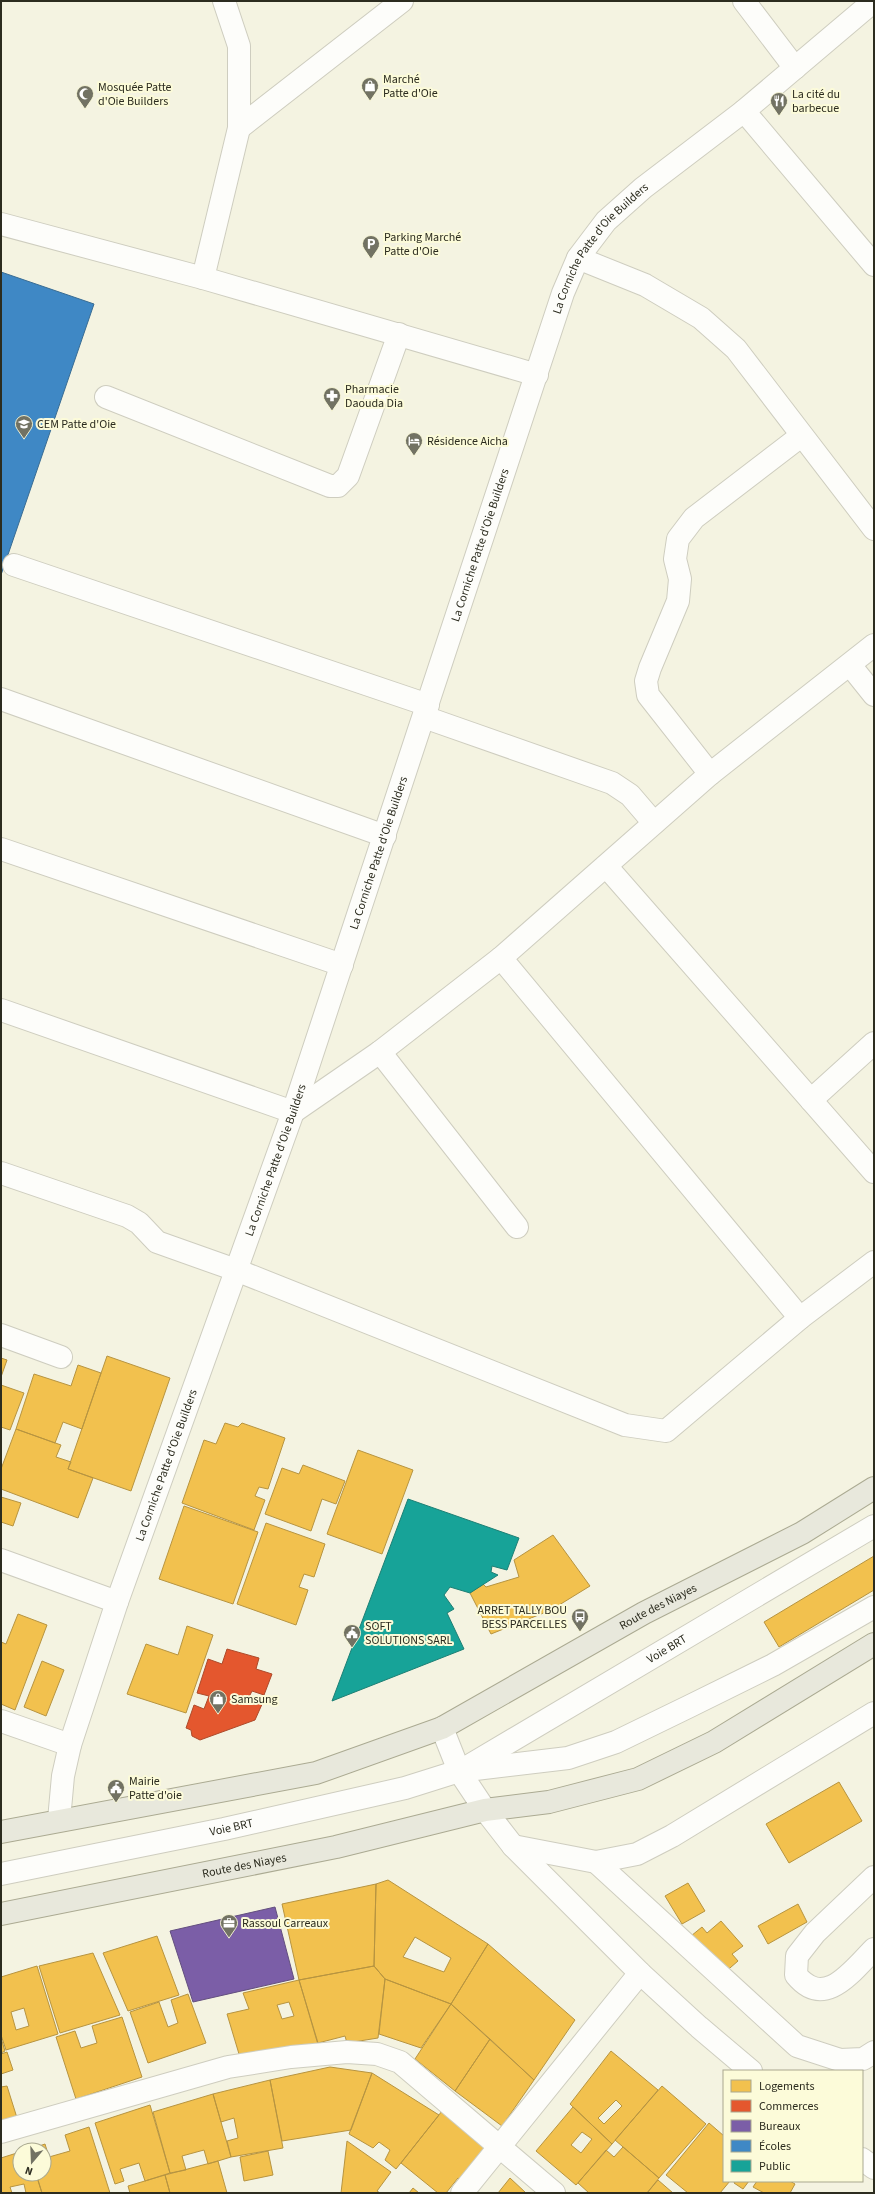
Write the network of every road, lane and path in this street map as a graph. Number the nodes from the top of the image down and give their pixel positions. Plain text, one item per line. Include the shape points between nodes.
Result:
1 (224, 1) edge
2 (402, 1) edge
3 (744, 1) edge
4 (874, 1) edge
5 (795, 68) junction
6 (744, 111) junction
7 (239, 128) junction
8 (1, 224) edge
9 (578, 258) junction
10 (874, 265) edge
11 (203, 278) junction
12 (399, 334) junction
13 (537, 375) junction
14 (106, 397) dead end
15 (802, 436) junction
16 (874, 529) edge
17 (14, 564) dead end
18 (874, 645) edge
19 (850, 665) junction
20 (874, 695) edge
21 (1, 699) edge
22 (426, 711) junction
23 (710, 774) junction
24 (654, 823) junction
25 (385, 836) junction
26 (1, 849) edge
27 (606, 866) junction
28 (501, 958) junction
29 (342, 965) junction
30 (1, 1010) edge
31 (874, 1043) edge
32 (380, 1052) junction
33 (811, 1100) junction
34 (293, 1112) junction
35 (874, 1172) edge
36 (1, 1173) edge
37 (517, 1227) dead end
38 (874, 1262) edge
39 (236, 1270) junction
40 (800, 1318) junction
41 (1, 1335) edge
42 (61, 1356) dead end
43 (874, 1488) edge
44 (874, 1526) edge
45 (1, 1560) edge
46 (117, 1602) junction
47 (874, 1607) edge
48 (874, 1644) edge
49 (874, 1713) edge
50 (1, 1721) edge
51 (442, 1728) junction
52 (70, 1745) junction
53 (459, 1771) junction
54 (485, 1810) junction
55 (59, 1820) junction
56 (1, 1832) edge
57 (513, 1846) junction
58 (596, 1862) junction
59 (1, 1874) edge
60 (874, 1877) edge
61 (1, 1914) edge
62 (874, 1949) edge
63 (640, 1973) junction
64 (874, 2052) edge
65 (750, 2070) edge
66 (1, 2132) edge
67 (500, 2146) junction
68 (863, 2160) edge
69 (874, 2168) edge
70 (462, 2193) edge
71 (554, 2193) edge

1 - 7 street via 239,46
2 - 7 street
3 - 5 street
4 - 5 street, La Corniche Patte d'Oie Builders
5 - 6 street, La Corniche Patte d'Oie Builders
6 - 9 street, La Corniche Patte d'Oie Builders via 643,188 606,221
6 - 10 street
7 - 11 street
8 - 11 street
9 - 13 street, La Corniche Patte d'Oie Builders via 563,293
9 - 15 street via 645,285 701,318 736,349
11 - 12 street
12 - 13 street
12 - 14 street via 348,476 338,486 330,486
13 - 22 street, La Corniche Patte d'Oie Builders
15 - 16 street
15 - 23 street via 694,518 678,538 675,559 680,579 678,601 646,681 648,695
17 - 22 street
18 - 19 street
19 - 20 street
19 - 23 street
21 - 25 street
22 - 24 street via 612,783 630,795
22 - 25 street, La Corniche Patte d'Oie Builders
23 - 24 street
24 - 27 street
25 - 29 street, La Corniche Patte d'Oie Builders
26 - 29 street
27 - 28 street
27 - 33 street
28 - 32 street
28 - 40 street
29 - 34 street, La Corniche Patte d'Oie Builders
30 - 34 street
31 - 33 street
32 - 34 street
32 - 37 street
33 - 35 street
34 - 39 street, La Corniche Patte d'Oie Builders
36 - 39 street via 127,1216 157,1242
38 - 40 street
39 - 40 street via 625,1425 666,1431
39 - 46 street, La Corniche Patte d'Oie Builders
41 - 42 street
43 - 51 main road, Route des Niayes via 802,1533 644,1613
44 - 53 street, Voie BRT
45 - 46 street
46 - 52 street, La Corniche Patte d'Oie Builders
47 - 53 street, Voie BRT via 773,1666 616,1742 568,1758
48 - 54 main road, Route des Niayes via 714,1742 638,1779 549,1802
49 - 58 street via 672,1836 638,1854
50 - 52 street
51 - 53 street
51 - 55 main road, Route des Niayes via 316,1773
52 - 55 street, La Corniche Patte d'Oie Builders via 63,1776
53 - 54 street
53 - 59 street, Voie BRT via 405,1788 224,1829
54 - 57 street
54 - 61 main road, Route des Niayes via 336,1847
55 - 56 main road, Route des Niayes
57 - 58 street
57 - 63 street
58 - 64 street via 797,2046 840,2060 863,2059
60 - 62 street via 814,1933 797,1956 796,1975 804,1985 817,1990 838,1985
63 - 65 street
63 - 67 street
66 - 67 street via 228,2068 291,2057 347,2052 377,2054 400,2062
67 - 70 street
67 - 71 street
68 - 69 street

